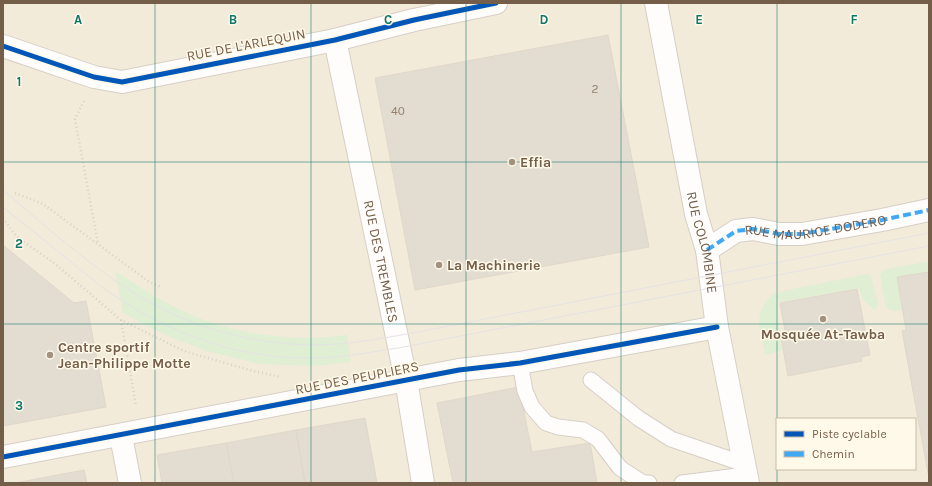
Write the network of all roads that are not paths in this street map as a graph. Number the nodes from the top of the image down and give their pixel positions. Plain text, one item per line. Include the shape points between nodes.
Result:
1 (496, 3) edge
2 (656, 3) edge
3 (335, 40) junction
4 (3, 46) edge
5 (929, 210) edge
6 (707, 250) junction
7 (717, 327) junction
8 (520, 363) junction
9 (406, 380) junction
10 (591, 380) dead end
11 (121, 436) junction
12 (3, 457) edge
13 (746, 474) edge
14 (130, 483) edge
15 (423, 483) edge
16 (650, 483) edge
17 (682, 483) edge

1 - 3 street, RUE DE L'ARLEQUIN
2 - 6 street, RUE COLOMBINE via 696,214
3 - 4 street, RUE DE L'ARLEQUIN via 122,82 94,77
3 - 9 street, RUE DES TREMBLES
5 - 6 street, RUE MAURICE DODERO via 802,234 779,234 752,229 736,231
6 - 7 street, RUE COLOMBINE
7 - 8 street, RUE DES PEUPLIERS
7 - 13 street, RUE COLOMBINE
8 - 9 street, RUE DES PEUPLIERS via 459,370
8 - 16 lane via 525,391 532,407 546,423 583,430 598,439 620,468 643,483
9 - 11 street, RUE DES PEUPLIERS
9 - 15 street, RUE DES TREMBLES
10 - 13 lane via 638,418 670,439
11 - 12 street, RUE DES PEUPLIERS
11 - 14 street
13 - 17 lane

